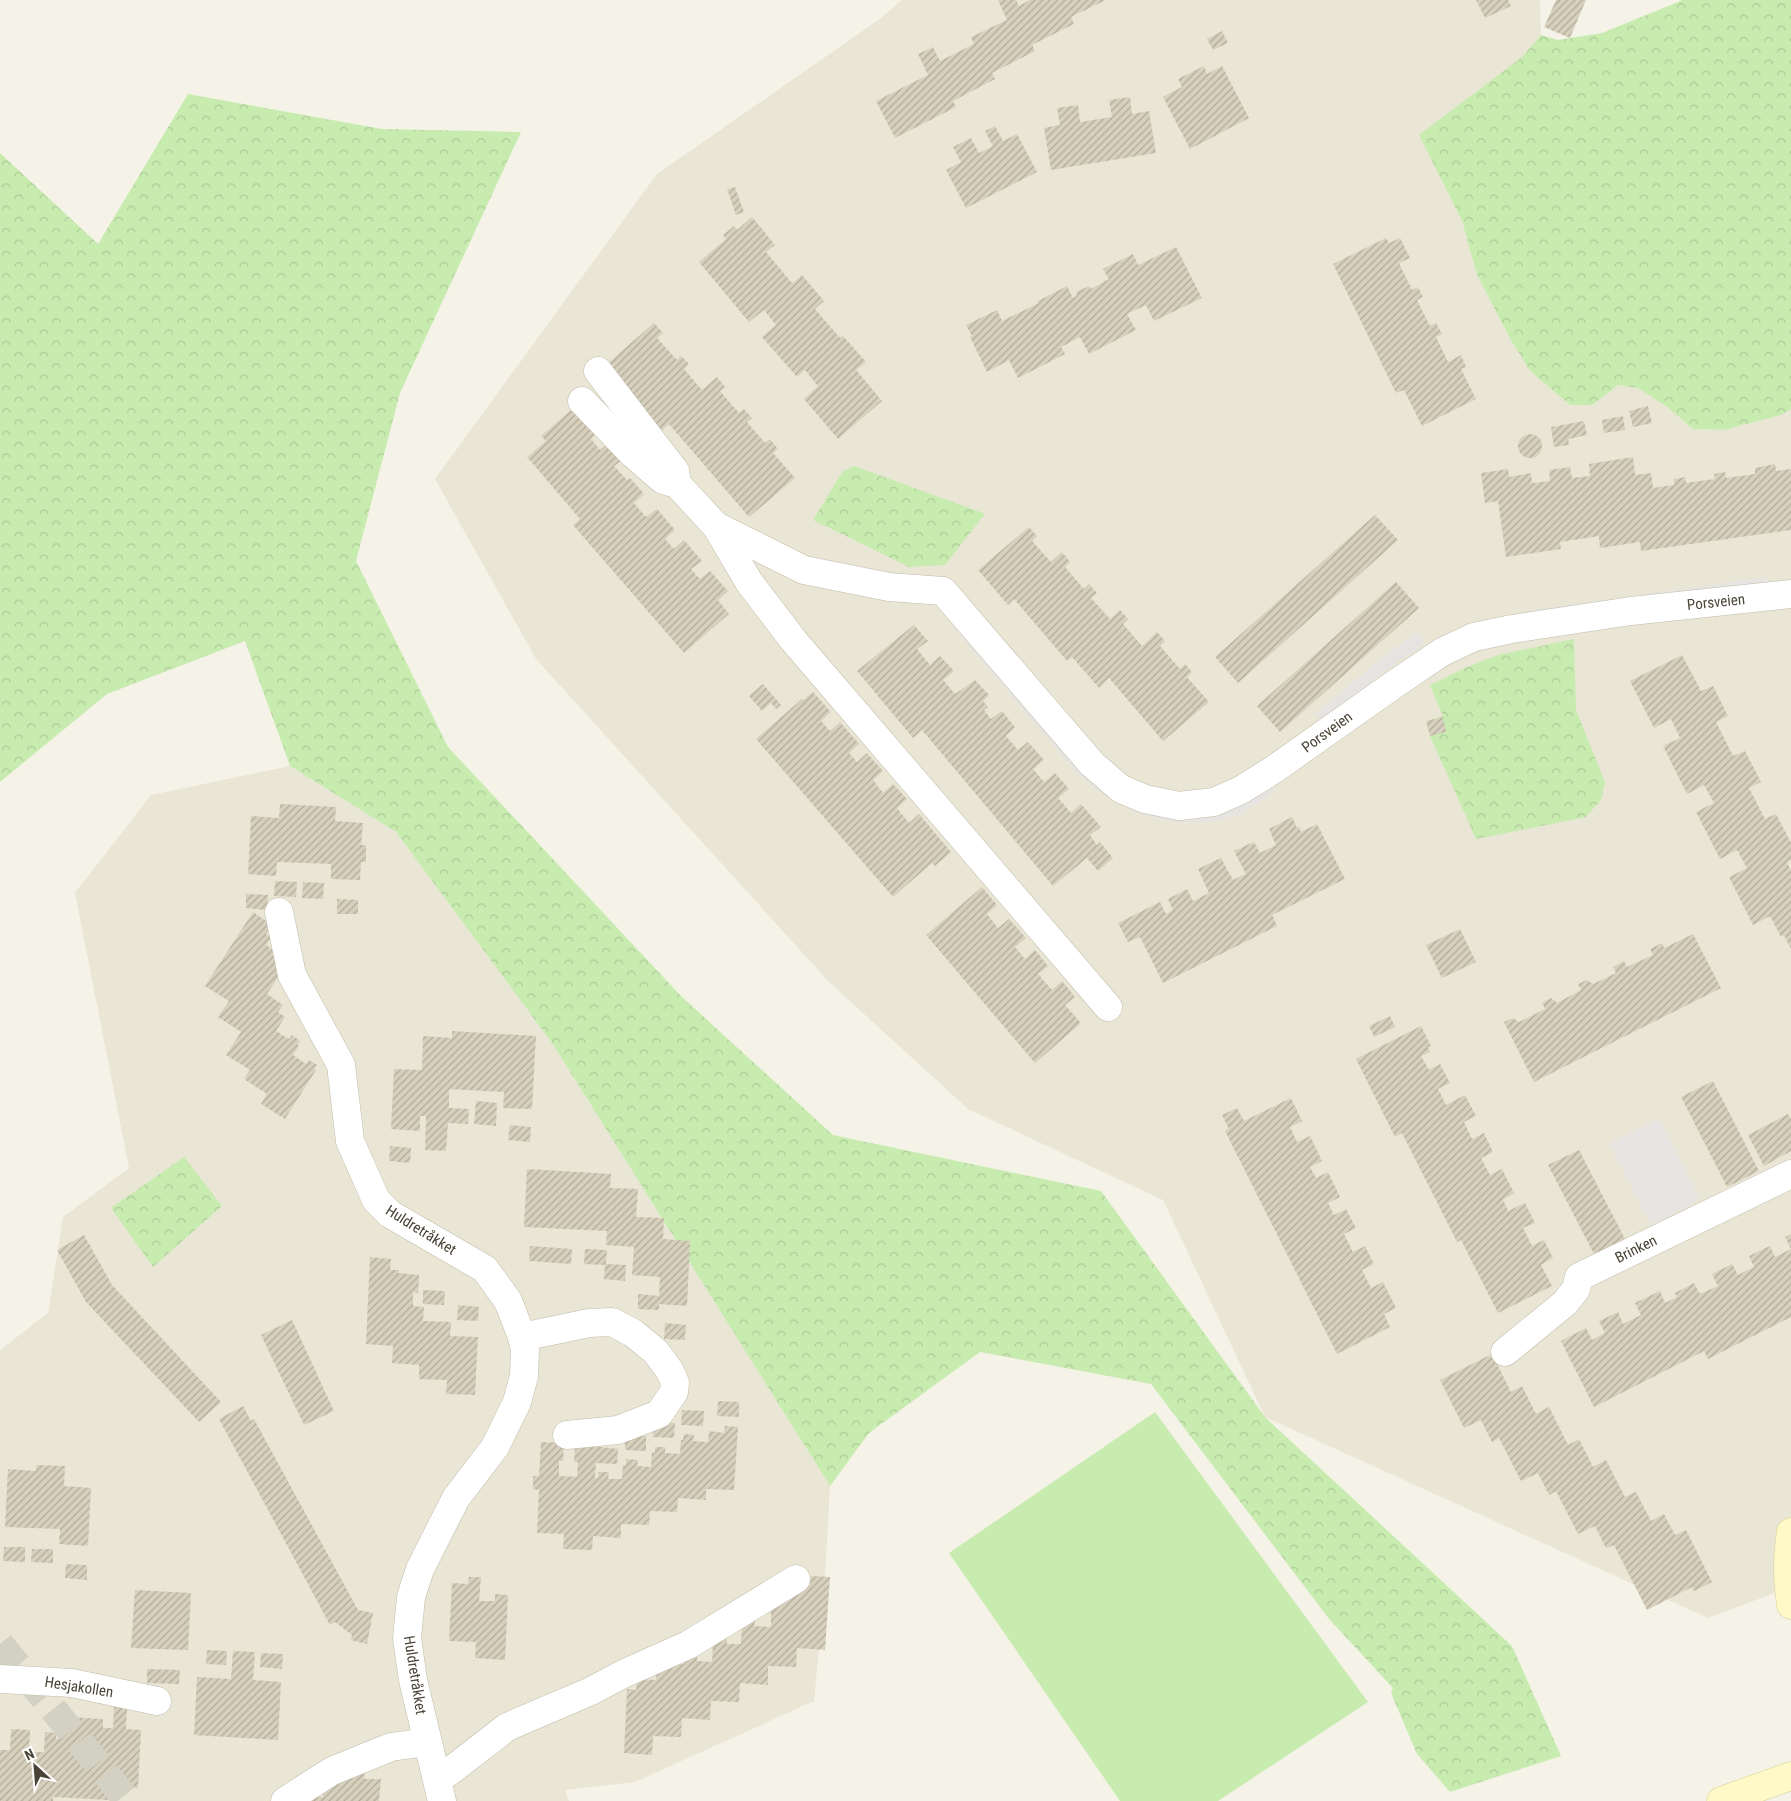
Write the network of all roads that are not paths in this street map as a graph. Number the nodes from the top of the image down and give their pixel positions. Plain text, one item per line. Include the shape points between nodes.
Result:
1 (598, 371) dead end
2 (582, 401) dead end
3 (678, 484) junction
4 (716, 526) junction
5 (1791, 594) edge
6 (280, 912) dead end
7 (1108, 1007) dead end
8 (1791, 1174) edge
9 (522, 1337) junction
10 (1505, 1352) dead end
11 (567, 1435) dead end
12 (1791, 1532) edge
13 (796, 1579) dead end
14 (1789, 1579) edge
15 (1791, 1605) edge
16 (0, 1679) edge
17 (157, 1701) dead end
18 (427, 1742) junction
19 (1791, 1776) edge
20 (439, 1790) edge
21 (1728, 1799) edge
22 (285, 1801) edge

1 - 3 street via 675,471
2 - 3 street via 640,461 663,480
3 - 4 street
4 - 5 street, Porsveien via 804,570 889,587 944,591 1092,764 1121,789 1145,799 1179,806 1214,802 1241,790 1442,652 1474,637 1631,611
4 - 7 street via 749,582 794,641
6 - 9 street, Huldretråkket via 292,975 341,1065 350,1141 376,1200 390,1214 485,1269 508,1301
8 - 10 street, Brinken via 1579,1276 1576,1289 1565,1303
9 - 11 street via 589,1323 612,1322 648,1345 670,1370 675,1383 674,1392 659,1414 618,1430
9 - 18 street, Huldretråkket via 524,1376 517,1402 495,1447 456,1498 420,1569 411,1597 407,1638
12 - 14 main road via 1787,1558
13 - 20 street, Huldretråkket via 688,1645 507,1727 449,1772
14 - 15 main road
16 - 17 street, Hesjakollen via 72,1683
18 - 20 street, Huldretråkket
18 - 22 street via 391,1748 332,1771
19 - 21 main road

